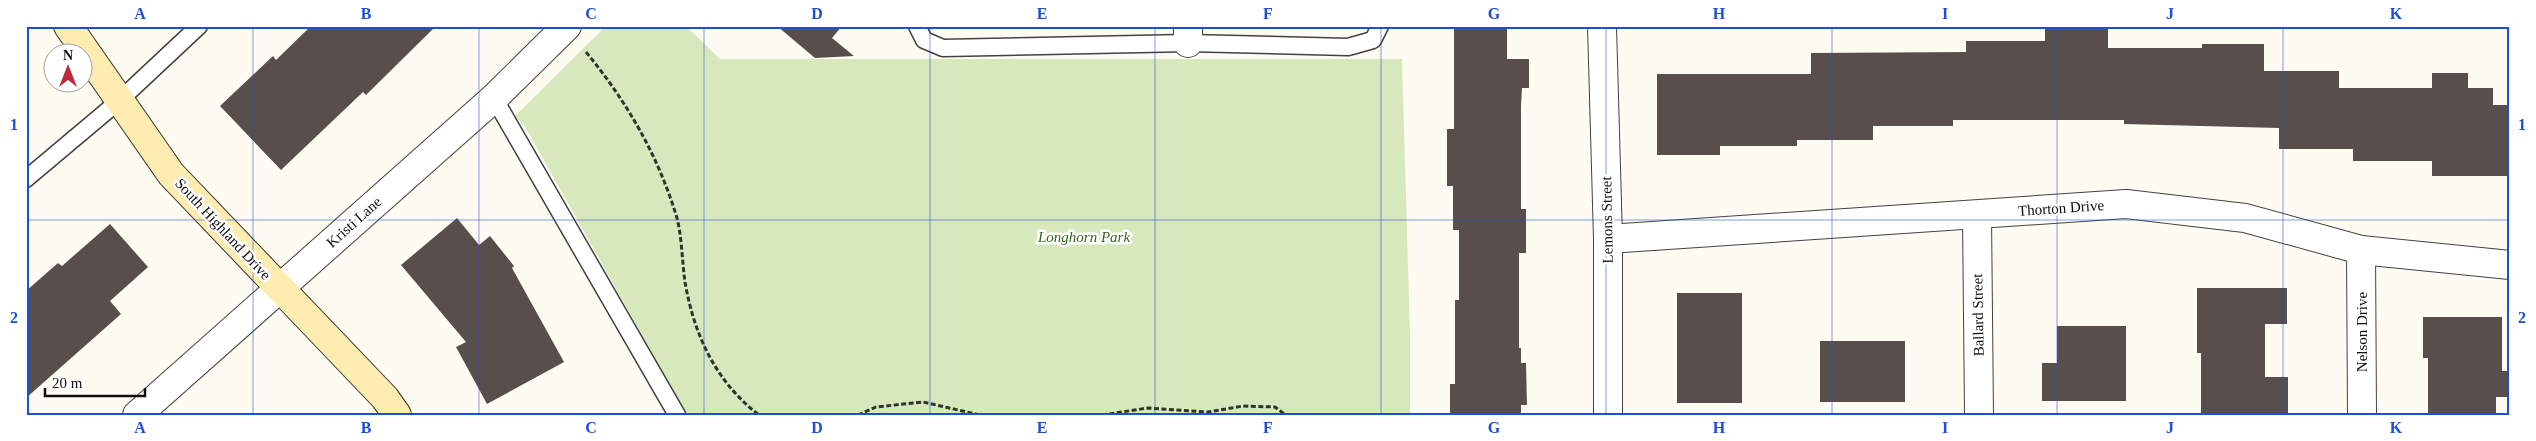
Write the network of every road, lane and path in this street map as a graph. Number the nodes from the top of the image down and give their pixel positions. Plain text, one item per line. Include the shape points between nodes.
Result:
1 (68, 26) edge
2 (199, 26) edge
3 (568, 26) edge
4 (917, 26) edge
5 (1380, 26) edge
6 (1602, 26) edge
7 (1188, 35) edge
8 (585, 51) dead end
9 (494, 98) junction
10 (120, 100) junction
11 (26, 179) edge
12 (1977, 215) junction
13 (1608, 238) junction
14 (2362, 250) junction
15 (2510, 265) edge
16 (279, 288) junction
17 (137, 415) edge
18 (397, 415) edge
19 (677, 415) edge
20 (759, 415) edge
21 (858, 415) edge
22 (980, 415) edge
23 (1102, 415) edge
24 (1286, 415) edge
25 (1608, 415) edge
26 (1979, 415) edge
27 (2362, 415) edge

1 - 10 street, South Highland Drive
2 - 10 lane
3 - 9 street, Kristi Lane
4 - 7 lane via 924,40 943,48
5 - 7 lane via 1372,40 1348,47
6 - 13 street, Lemons Street
8 - 20 path via 620,96 648,141 664,178 677,220 690,311 703,344 722,378
9 - 16 street, Kristi Lane
9 - 19 lane
10 - 11 lane
10 - 16 street, South Highland Drive via 171,174
12 - 13 street, Thorton Drive
12 - 14 street, Thorton Drive via 2126,204 2245,218
12 - 26 street, Ballard Street
13 - 25 street, Lemons Street
14 - 15 street, Thorton Drive
14 - 27 street, Nelson Drive
16 - 17 street, Kristi Lane
16 - 18 street, South Highland Drive via 385,398
21 - 22 path via 876,407 923,402
23 - 24 path via 1148,408 1208,412 1243,406 1275,407

